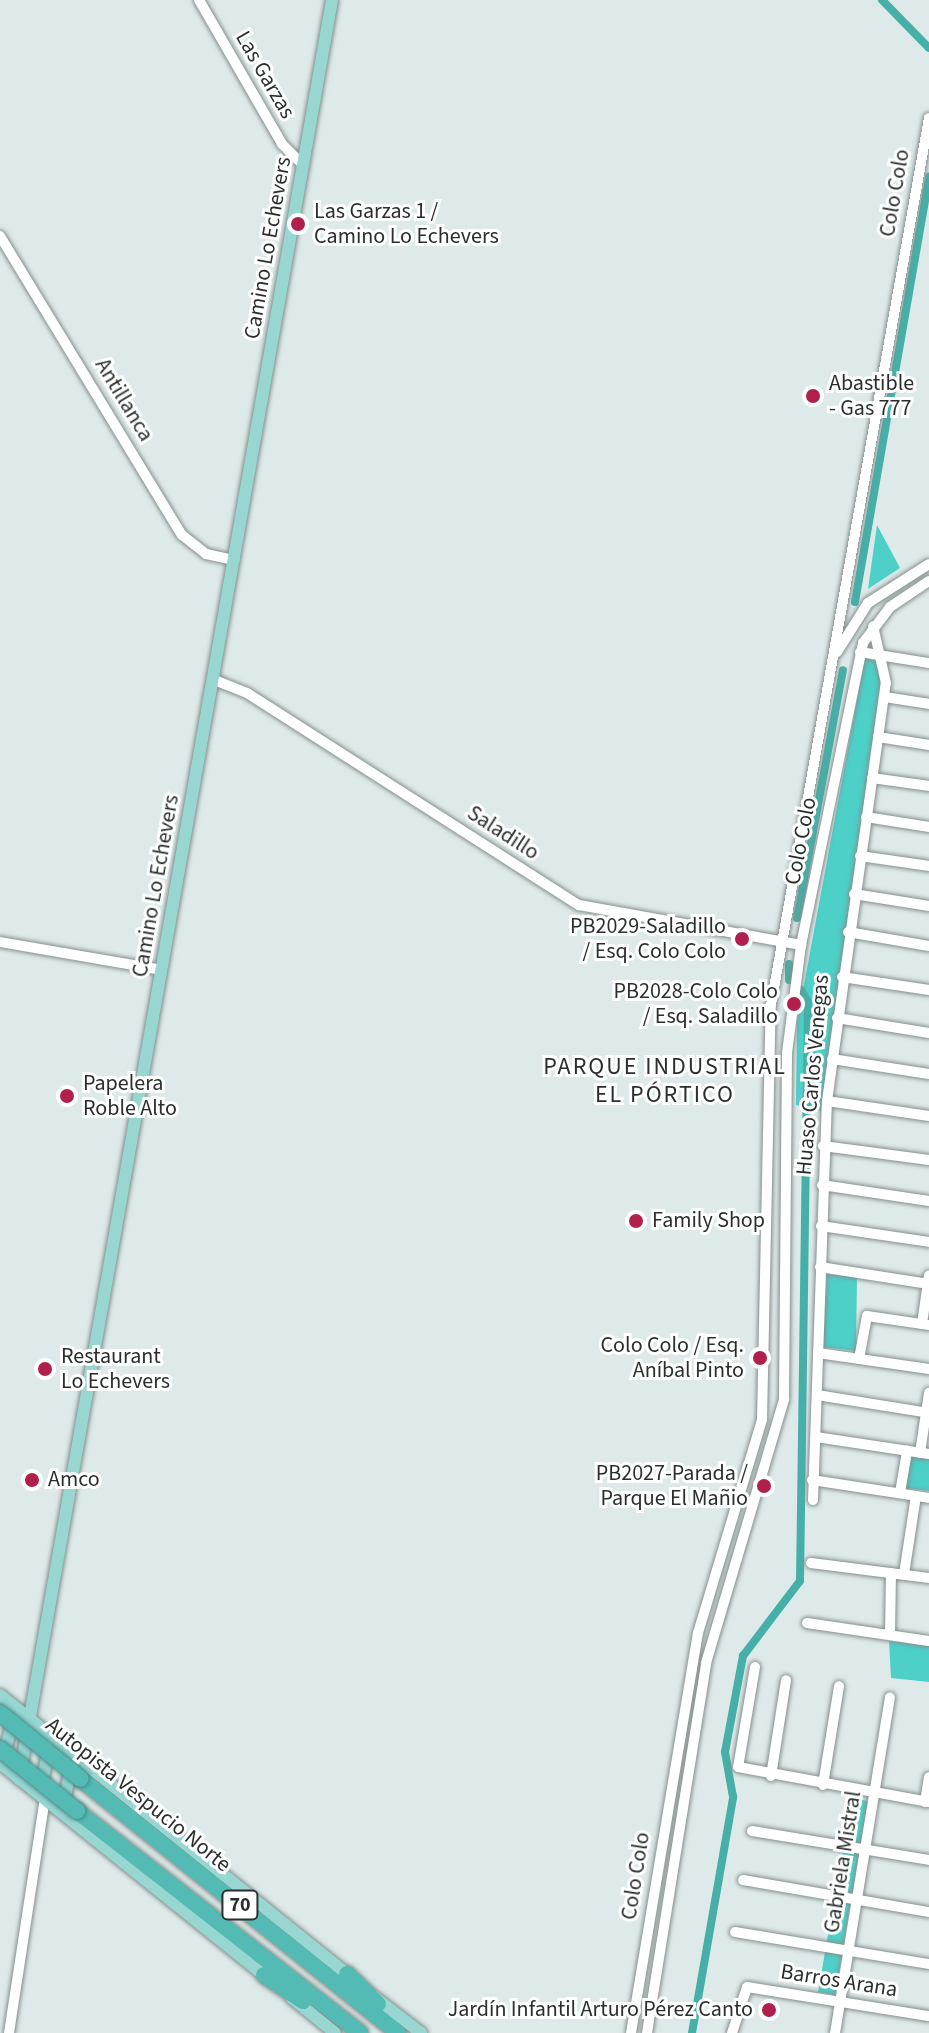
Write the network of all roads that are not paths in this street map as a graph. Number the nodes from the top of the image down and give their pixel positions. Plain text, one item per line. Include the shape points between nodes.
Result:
1 (199, 0) edge
2 (332, 0) edge
3 (929, 118) edge
4 (303, 165) junction
5 (0, 236) edge
6 (234, 560) junction
7 (924, 567) edge
8 (928, 585) edge
9 (841, 606) junction
10 (860, 612) junction
11 (873, 626) junction
12 (860, 652) junction
13 (883, 657) junction
14 (929, 663) edge
15 (830, 669) junction
16 (212, 679) junction
17 (885, 697) junction
18 (929, 704) edge
19 (878, 737) junction
20 (929, 745) edge
21 (872, 778) junction
22 (929, 786) edge
23 (866, 817) junction
24 (929, 827) edge
25 (860, 856) junction
26 (929, 866) edge
27 (854, 894) junction
28 (929, 906) edge
29 (848, 932) junction
30 (0, 942) edge
31 (781, 942) junction
32 (801, 945) junction
33 (929, 946) edge
34 (162, 970) junction
35 (842, 977) junction
36 (929, 990) edge
37 (837, 1018) junction
38 (929, 1033) edge
39 (832, 1059) junction
40 (929, 1074) edge
41 (827, 1101) junction
42 (929, 1116) edge
43 (765, 1141) junction
44 (785, 1141) junction
45 (823, 1146) junction
46 (785, 1156) junction
47 (765, 1157) junction
48 (929, 1160) edge
49 (822, 1185) junction
50 (929, 1201) edge
51 (821, 1226) junction
52 (929, 1242) edge
53 (820, 1267) junction
54 (929, 1281) edge
55 (925, 1325) edge
56 (818, 1353) junction
57 (859, 1359) junction
58 (929, 1369) edge
59 (929, 1393) edge
60 (817, 1395) junction
61 (928, 1413) edge
62 (816, 1437) junction
63 (907, 1451) junction
64 (924, 1454) edge
65 (812, 1480) junction
66 (900, 1493) junction
67 (916, 1496) junction
68 (929, 1498) edge
69 (813, 1500) dead end
70 (729, 1531) junction
71 (745, 1536) junction
72 (725, 1545) junction
73 (740, 1549) junction
74 (811, 1563) dead end
75 (891, 1573) junction
76 (904, 1574) junction
77 (929, 1578) edge
78 (807, 1623) dead end
79 (890, 1635) junction
80 (929, 1641) edge
81 (755, 1667) dead end
82 (786, 1680) dead end
83 (839, 1686) dead end
84 (0, 1695) edge
85 (33, 1695) junction
86 (890, 1697) dead end
87 (7, 1710) edge
88 (29, 1719) junction
89 (681, 1725) junction
90 (51, 1737) junction
91 (695, 1737) junction
92 (74, 1756) junction
93 (0, 1759) edge
94 (771, 1776) junction
95 (929, 1777) edge
96 (19, 1779) junction
97 (823, 1785) junction
98 (874, 1794) junction
99 (42, 1797) junction
100 (927, 1802) edge
101 (70, 1813) junction
102 (42, 1825) junction
103 (752, 1831) dead end
104 (865, 1849) junction
105 (929, 1860) edge
106 (743, 1880) dead end
107 (857, 1899) junction
108 (929, 1912) edge
109 (735, 1932) dead end
110 (645, 1944) junction
111 (661, 1947) junction
112 (848, 1950) junction
113 (929, 1964) edge
114 (347, 1974) junction
115 (264, 1975) junction
116 (840, 2001) junction
117 (929, 2016) edge
118 (9, 2033) edge
119 (335, 2033) edge
120 (354, 2033) edge
121 (360, 2033) edge
122 (400, 2033) edge
123 (421, 2033) edge
124 (631, 2033) edge
125 (647, 2033) edge
126 (732, 2033) edge
127 (835, 2033) edge

1 - 4 street, Las Garzas via 282,144
2 - 4 main road, Camino Lo Echevers
3 - 9 street, Colo Colo
4 - 6 main road, Camino Lo Echevers
5 - 6 street, Antillanca via 182,535 206,554
6 - 16 main road, Camino Lo Echevers
7 - 8 street
7 - 10 street, Colo Colo
8 - 11 street, Colo Colo
9 - 10 street
9 - 15 street, Colo Colo
10 - 15 street, Colo Colo
11 - 12 street, Colo Colo
11 - 13 street, Huaso Carlos Venegas
12 - 13 street
12 - 32 street, Colo Colo
13 - 14 street
13 - 17 street, Huaso Carlos Venegas
15 - 31 street, Colo Colo
16 - 31 street, Saladillo via 253,696 579,905
16 - 34 main road, Camino Lo Echevers
17 - 18 street
17 - 19 street, Huaso Carlos Venegas
19 - 20 street
19 - 21 street, Huaso Carlos Venegas
21 - 22 street
21 - 23 street, Huaso Carlos Venegas
23 - 24 street
23 - 25 street, Huaso Carlos Venegas
25 - 26 street
25 - 27 street, Huaso Carlos Venegas
27 - 28 street
27 - 29 street, Huaso Carlos Venegas
29 - 33 street
29 - 35 street, Huaso Carlos Venegas
30 - 34 street
31 - 32 street, Saladillo
31 - 43 street, Colo Colo
32 - 44 street, Colo Colo
34 - 85 main road, Camino Lo Echevers
35 - 36 street
35 - 37 street, Huaso Carlos Venegas
37 - 38 street
37 - 39 street, Huaso Carlos Venegas
39 - 40 street
39 - 41 street, Huaso Carlos Venegas
41 - 42 street
41 - 45 street, Huaso Carlos Venegas
43 - 44 street
43 - 47 street, Colo Colo
44 - 46 street, Colo Colo
45 - 48 street
45 - 49 street, Huaso Carlos Venegas
46 - 47 street
46 - 71 street, Colo Colo via 784,1399
47 - 70 street, Colo Colo via 765,1402
49 - 50 street
49 - 51 street, Huaso Carlos Venegas
51 - 52 street
51 - 53 street, Huaso Carlos Venegas
53 - 54 street
53 - 56 street, Huaso Carlos Venegas
54 - 55 street
55 - 57 street via 867,1316
56 - 57 street
56 - 60 street, Huaso Carlos Venegas
57 - 58 street
59 - 61 street
60 - 61 street
60 - 62 street, Huaso Carlos Venegas
61 - 64 street
62 - 63 street
62 - 65 street, Huaso Carlos Venegas
63 - 64 street
63 - 66 street
65 - 66 street
65 - 69 street, Huaso Carlos Venegas
66 - 67 street
67 - 68 street
67 - 76 street
70 - 71 street
70 - 72 street, Colo Colo
71 - 73 street, Colo Colo
72 - 73 street
72 - 89 street, Colo Colo
73 - 91 street, Colo Colo via 715,1626
74 - 75 street
75 - 76 street
75 - 79 street
76 - 77 street
78 - 79 street
79 - 80 street
81 - 94 street via 738,1767
82 - 94 street
83 - 97 street
84 - 87 main road
85 - 87 main road
85 - 88 main road, Camino Lo Echevers
86 - 98 street, Gabriela Mistral
87 - 88 main road
87 - 93 main road
87 - 122 highway, Autopista Vespucio Norte / 70, bridge via 81,1779
88 - 90 main road
88 - 96 main road, Camino Lo Echevers
89 - 91 street
89 - 110 street, Colo Colo
90 - 92 main road
90 - 99 main road
91 - 111 street, Colo Colo
92 - 101 main road
92 - 114 main road
93 - 96 main road
93 - 101 highway, 70, bridge
94 - 97 street
95 - 100 street
96 - 99 main road
97 - 98 street
98 - 100 street
98 - 104 street, Gabriela Mistral
99 - 101 main road
99 - 102 street
101 - 102 street
101 - 115 main road
101 - 121 highway, 70
102 - 118 street
103 - 104 street
104 - 105 street
104 - 107 street, Gabriela Mistral
106 - 107 street
107 - 108 street
107 - 112 street, Gabriela Mistral
109 - 112 street
110 - 111 street
110 - 124 street, Colo Colo
111 - 125 street, Colo Colo
112 - 113 street
112 - 116 street, Gabriela Mistral
114 - 122 highway
114 - 123 main road
115 - 119 main road
115 - 120 highway
116 - 117 street, Barros Arana
116 - 126 street, Barros Arana via 742,1989
116 - 127 street, Gabriela Mistral

